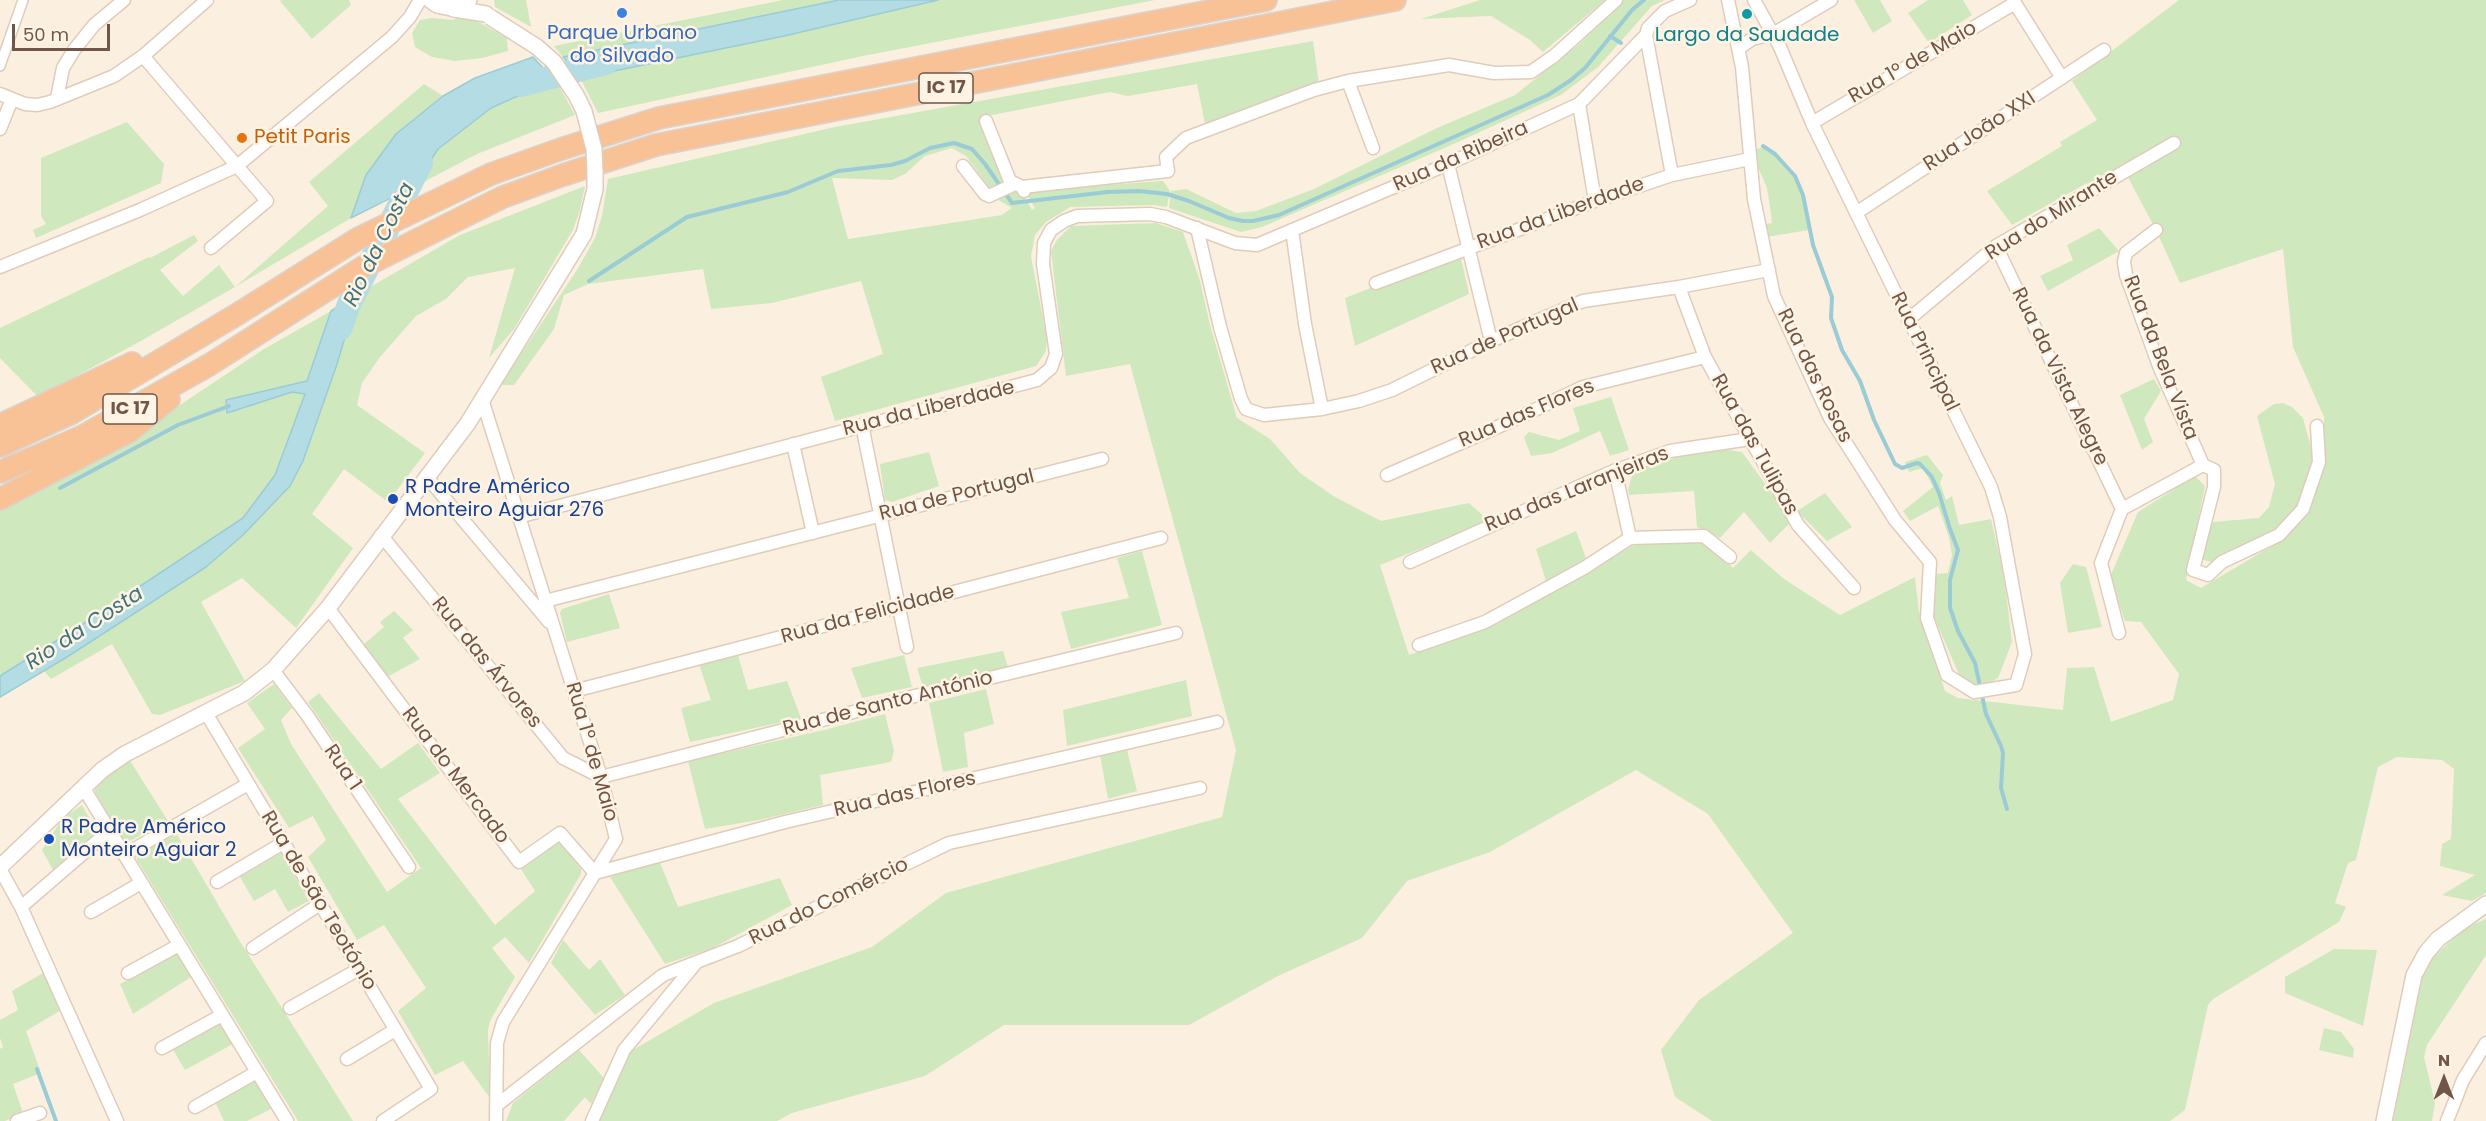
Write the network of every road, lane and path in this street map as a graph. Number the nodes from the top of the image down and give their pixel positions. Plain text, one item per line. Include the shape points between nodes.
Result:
1 (23, 0) edge
2 (124, 0) edge
3 (207, 0) edge
4 (420, 0) edge
5 (469, 0) edge
6 (1266, 0) edge
7 (1395, 0) edge
8 (1616, 0) edge
9 (1690, 0) edge
10 (1728, 0) edge
11 (1754, 0) edge
12 (1831, 0) edge
13 (2014, 1) edge
14 (441, 5) edge
15 (485, 10) edge
16 (410, 17) junction
17 (1773, 34) junction
18 (1646, 35) junction
19 (1739, 48) junction
20 (2104, 50) dead end
21 (143, 56) junction
22 (0, 66) edge
23 (2062, 78) junction
24 (1348, 81) junction
25 (6, 96) edge
26 (57, 98) junction
27 (1579, 104) junction
28 (986, 121) dead end
29 (1812, 123) junction
30 (0, 129) edge
31 (2174, 143) dead end
32 (1373, 148) dead end
33 (1749, 159) junction
34 (1448, 164) junction
35 (237, 166) junction
36 (963, 166) dead end
37 (1672, 175) junction
38 (1017, 187) junction
39 (1595, 201) junction
40 (1856, 213) junction
41 (1197, 228) junction
42 (1292, 231) junction
43 (2156, 231) dead end
44 (1996, 246) junction
45 (211, 248) dead end
46 (1468, 248) junction
47 (0, 267) edge
48 (1769, 270) junction
49 (1376, 283) dead end
50 (1678, 287) junction
51 (238, 314) junction
52 (1908, 320) junction
53 (1491, 341) junction
54 (1705, 357) junction
55 (209, 365) junction
56 (482, 399) junction
57 (1322, 409) junction
58 (0, 425) edge
59 (862, 425) junction
60 (2317, 426) dead end
61 (1750, 439) junction
62 (793, 444) junction
63 (0, 446) edge
64 (1102, 459) dead end
65 (2203, 465) junction
66 (1615, 470) junction
67 (0, 472) edge
68 (1387, 474) dead end
69 (426, 476) junction
70 (0, 499) edge
71 (2122, 509) junction
72 (881, 516) junction
73 (518, 517) junction
74 (813, 533) junction
75 (381, 535) junction
76 (1161, 538) dead end
77 (1630, 538) junction
78 (1730, 557) dead end
79 (1410, 562) dead end
80 (1854, 588) dead end
81 (545, 601) junction
82 (900, 606) junction
83 (328, 608) junction
84 (553, 626) junction
85 (1176, 633) dead end
86 (2119, 633) dead end
87 (1419, 645) dead end
88 (907, 648) dead end
89 (273, 670) junction
90 (2016, 685) joint
91 (574, 691) junction
92 (206, 713) junction
93 (1216, 722) dead end
94 (601, 777) junction
95 (248, 784) junction
96 (83, 787) junction
97 (1200, 788) dead end
98 (109, 831) junction
99 (283, 843) junction
100 (124, 855) junction
101 (409, 867) dead end
102 (0, 868) edge
103 (595, 873) junction
104 (217, 882) dead end
105 (141, 883) junction
106 (320, 904) junction
107 (2486, 904) edge
108 (21, 907) junction
109 (91, 912) dead end
110 (179, 945) junction
111 (253, 948) dead end
112 (697, 962) junction
113 (359, 969) junction
114 (128, 973) dead end
115 (290, 1008) dead end
116 (222, 1015) junction
117 (395, 1029) junction
118 (2486, 1042) edge
119 (162, 1048) dead end
120 (347, 1059) dead end
121 (257, 1072) junction
122 (497, 1105) junction
123 (195, 1107) dead end
124 (40, 1113) dead end
125 (17, 1121) edge
126 (117, 1121) edge
127 (287, 1121) edge
128 (383, 1121) edge
129 (496, 1121) edge
130 (592, 1121) edge
131 (2384, 1121) edge
132 (2447, 1121) edge

1 - 22 street
2 - 26 street via 94,25 74,50 63,68
3 - 21 street
4 - 16 street
5 - 14 street via 457,7
6 - 51 highway, IC 17 via 659,118 490,174 359,238
7 - 55 highway, IC 17 via 656,145 503,197 363,267
8 - 24 street via 1531,72 1494,73 1449,65
9 - 18 street, Rua da Ribeira via 1665,11
10 - 19 street
11 - 17 street, Rua Principal
12 - 17 street
13 - 23 street
13 - 29 street, Rua 1º de Maio
14 - 15 street
14 - 16 street
15 - 56 street, bridge via 554,62 576,95 592,140 595,189 584,234
16 - 35 street via 392,37
17 - 19 street via 1752,39
17 - 29 street, Rua Principal
18 - 27 street, Rua da Ribeira
18 - 37 street
19 - 33 street, Rua das Rosas
20 - 23 street, Rua João XXI
21 - 26 street via 114,76
21 - 35 street
23 - 40 street, Rua João XXI
24 - 32 street
24 - 38 street via 1186,138 1166,157 1168,171
25 - 26 street via 37,105
25 - 30 street
27 - 34 street, Rua da Ribeira
27 - 39 street
28 - 38 street
29 - 40 street, Rua Principal
31 - 44 street, Rua do Mirante
33 - 37 street, Rua da Liberdade
33 - 48 street, Rua das Rosas
34 - 42 street, Rua da Ribeira
34 - 46 street
35 - 45 street via 267,201
35 - 47 street
36 - 38 street via 989,196
37 - 39 street, Rua da Liberdade
39 - 46 street, Rua da Liberdade
40 - 52 street, Rua Principal
41 - 42 street, Rua da Ribeira via 1235,243 1257,245
41 - 57 street, Rua de Portugal via 1220,327 1246,409 1264,415
41 - 59 street, Rua da Liberdade via 1150,214 1077,216 1064,221 1051,230 1043,250 1056,347 1047,373 1031,382
42 - 57 street
43 - 65 street, Rua da Bela Vista via 2126,253 2126,275 2159,366
44 - 52 street, Rua do Mirante
44 - 71 street, Rua da Vista Alegre
46 - 49 street, Rua da Liberdade
46 - 53 street
48 - 50 street, Rua de Portugal
48 - 90 street, Rua das Rosas via 1774,296 1830,418 1895,520 1930,562 1927,618 1947,675 1974,692
50 - 53 street, Rua de Portugal via 1583,301
50 - 54 street, Rua das Tulipas
51 - 58 highway
51 - 63 highway, IC 17 via 72,412
52 - 90 street, Rua Principal via 1991,487 2000,517 2025,654
53 - 57 street, Rua de Portugal via 1392,390
54 - 61 street, Rua das Tulipas
54 - 68 street, Rua das Flores via 1582,387
55 - 67 highway, IC 17 via 83,436
55 - 70 highway via 130,431
56 - 69 street
56 - 73 street, Rua 1º de Maio
59 - 62 street, Rua da Liberdade
59 - 72 street
60 - 65 street, Rua da Bela Vista via 2319,462 2303,509 2279,535 2222,562 2208,574 2193,570 2214,488 2214,470
61 - 66 street, Rua das Laranjeiras via 1670,451
61 - 80 street, Rua das Tulipas via 1798,525
62 - 73 street, Rua da Liberdade
62 - 74 street
64 - 72 street, Rua de Portugal
65 - 71 street, Rua da Bela Vista
66 - 77 street
66 - 79 street, Rua das Laranjeiras
69 - 75 street
69 - 84 street
71 - 86 street via 2101,563
72 - 74 street, Rua de Portugal
72 - 82 street
73 - 81 street, Rua 1º de Maio
74 - 81 street, Rua de Portugal
75 - 83 street
75 - 94 street, Rua das Árvores via 563,758
76 - 82 street, Rua da Felicidade
77 - 78 street via 1704,536
77 - 87 street via 1485,622
81 - 84 street, Rua 1º de Maio
82 - 88 street
82 - 91 street, Rua da Felicidade
83 - 89 street
83 - 103 street, Rua do Mercado via 519,862 560,832
84 - 91 street, Rua 1º de Maio
85 - 94 street, Rua de Santo António
89 - 92 street via 244,693
89 - 101 street, Rua 1
91 - 94 street, Rua 1º de Maio
92 - 95 street, Rua de São Teotónio
92 - 96 street via 125,754
93 - 103 street, Rua das Flores via 785,822
94 - 103 street, Rua 1º de Maio via 616,839
95 - 99 street, Rua de São Teotónio
95 - 100 street
96 - 98 street
96 - 102 street
97 - 112 street, Rua do Comércio via 949,843 738,946
98 - 100 street
98 - 108 street
99 - 104 street
99 - 106 street, Rua de São Teotónio
100 - 105 street
102 - 108 street
103 - 122 street, Rua 1º de Maio via 503,1022 497,1043
105 - 109 street
105 - 110 street
106 - 111 street
106 - 113 street, Rua de São Teotónio
107 - 131 street via 2438,939 2414,975
108 - 126 street
110 - 114 street
110 - 116 street
112 - 122 street, Rua do Comércio via 663,975
112 - 130 street via 624,1050
113 - 115 street
113 - 117 street, Rua de São Teotónio
116 - 119 street
116 - 121 street
117 - 120 street
117 - 128 street, Rua de São Teotónio via 431,1089
118 - 132 street via 2463,1080
121 - 123 street
121 - 127 street
122 - 129 street, Rua 1º de Maio
124 - 125 street

